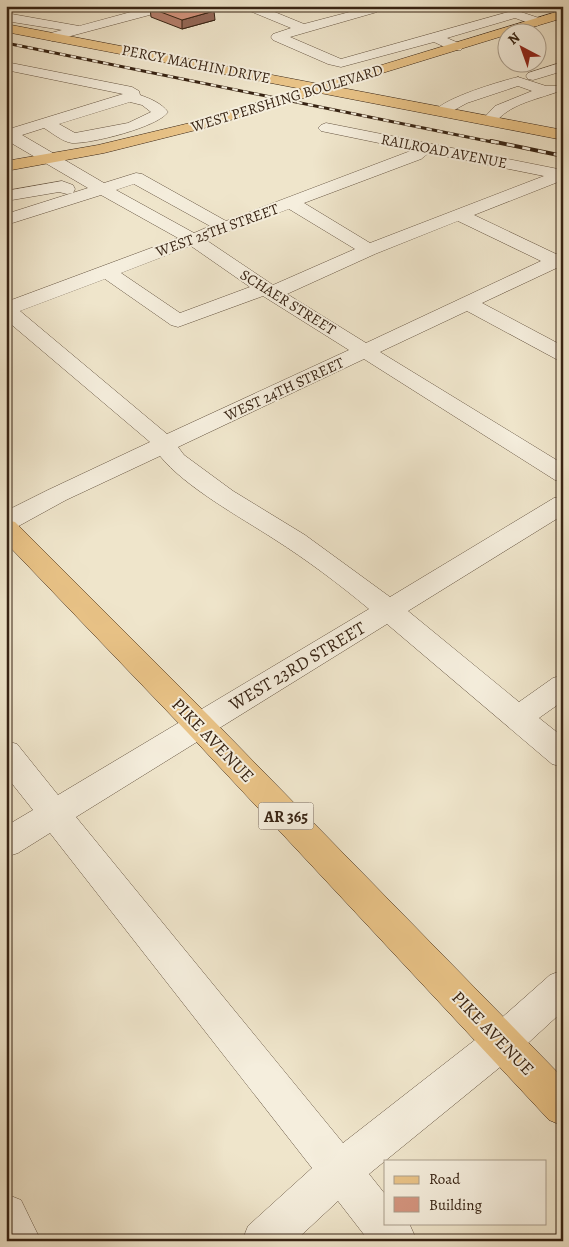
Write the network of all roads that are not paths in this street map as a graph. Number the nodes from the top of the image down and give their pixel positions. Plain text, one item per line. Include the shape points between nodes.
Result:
1 (168, 6) edge
2 (250, 6) edge
3 (374, 7) edge
4 (563, 14) edge
5 (6, 17) edge
6 (526, 22) edge
7 (545, 22) edge
8 (563, 23) edge
9 (546, 25) edge
10 (6, 28) edge
11 (303, 28) junction
12 (75, 29) junction
13 (52, 37) junction
14 (496, 37) edge
15 (435, 38) junction
16 (496, 43) edge
17 (456, 47) junction
18 (6, 66) edge
19 (563, 66) edge
20 (533, 76) dead end
21 (563, 86) edge
22 (320, 88) junction
23 (546, 91) junction
24 (343, 93) junction
25 (132, 95) junction
26 (442, 111) junction
27 (488, 121) junction
28 (46, 124) junction
29 (326, 128) dead end
30 (8, 134) edge
31 (563, 135) edge
32 (426, 148) junction
33 (58, 163) junction
34 (6, 166) edge
35 (563, 175) edge
36 (6, 178) edge
37 (102, 189) junction
38 (6, 196) edge
39 (79, 196) junction
40 (292, 203) junction
41 (459, 215) junction
42 (6, 220) edge
43 (224, 228) junction
44 (192, 239) junction
45 (369, 250) junction
46 (559, 260) edge
47 (106, 271) junction
48 (268, 291) junction
49 (467, 303) junction
50 (6, 309) edge
51 (365, 351) junction
52 (563, 355) edge
53 (165, 445) junction
54 (563, 475) edge
55 (563, 504) edge
56 (6, 522) edge
57 (6, 528) edge
58 (390, 611) junction
59 (563, 686) edge
60 (518, 718) junction
61 (198, 725) junction
62 (6, 753) edge
63 (563, 755) edge
64 (54, 813) junction
65 (6, 843) edge
66 (563, 987) edge
67 (502, 1042) junction
68 (563, 1106) edge
69 (340, 1171) junction
70 (6, 1215) edge
71 (20, 1241) edge
72 (263, 1241) edge
73 (396, 1241) edge

1 - 12 street
2 - 11 street
3 - 11 street
4 - 7 main road, WEST PERSHING BOULEVARD
5 - 12 street
6 - 15 street via 514,14
8 - 9 main road, WEST PERSHING BOULEVARD
10 - 13 main road, PERCY MACHIN DRIVE
11 - 15 street via 278,38 341,63
12 - 13 street
13 - 22 main road, PERCY MACHIN DRIVE
14 - 17 main road, WEST PERSHING BOULEVARD
15 - 17 street
16 - 24 main road, WEST PERSHING BOULEVARD
17 - 22 main road, WEST PERSHING BOULEVARD
18 - 25 street via 112,86
19 - 20 street
21 - 23 street
22 - 24 main road, PERCY MACHIN DRIVE
22 - 33 main road, WEST PERSHING BOULEVARD
23 - 26 street via 518,81 462,100
23 - 27 street via 504,107 493,113
24 - 26 main road, PERCY MACHIN DRIVE
24 - 33 main road, WEST PERSHING BOULEVARD via 197,138
25 - 28 street
25 - 28 street via 161,112 157,117 135,125 73,138
26 - 27 main road, PERCY MACHIN DRIVE
27 - 31 main road, PERCY MACHIN DRIVE
28 - 30 street
29 - 32 street, RAILROAD AVENUE
30 - 33 street, SCHAER STREET
32 - 35 street, RAILROAD AVENUE
32 - 40 street, WEST 25TH STREET via 415,156
33 - 34 main road, WEST PERSHING BOULEVARD
33 - 36 main road, WEST PERSHING BOULEVARD
33 - 37 street, SCHAER STREET
35 - 41 street
37 - 39 street
37 - 43 street via 136,178
37 - 44 street, SCHAER STREET
38 - 39 street via 62,186
39 - 42 street
40 - 43 street, WEST 25TH STREET
40 - 45 street
41 - 45 street
41 - 46 street
43 - 44 street, WEST 25TH STREET
44 - 47 street, WEST 25TH STREET
44 - 48 street, SCHAER STREET
45 - 48 street
46 - 49 street, WEST 24TH STREET
47 - 48 street via 178,321
47 - 50 street, WEST 25TH STREET via 82,288
48 - 51 street, SCHAER STREET
49 - 51 street, WEST 24TH STREET
49 - 52 street
50 - 53 street
51 - 53 street, WEST 24TH STREET
51 - 54 street, SCHAER STREET
53 - 56 street, WEST 24TH STREET
53 - 58 street via 176,460 224,496 296,541
55 - 58 street, WEST 23RD STREET
57 - 61 main road, PIKE AVENUE / AR 365
58 - 60 street
58 - 61 street, WEST 23RD STREET
59 - 60 street
60 - 63 street
61 - 64 street, WEST 23RD STREET
61 - 67 main road, PIKE AVENUE / AR 365
62 - 64 street
64 - 65 street, WEST 23RD STREET
64 - 69 street
66 - 67 street
67 - 68 main road, PIKE AVENUE / AR 365
67 - 69 street
69 - 72 street
69 - 73 street
70 - 71 street

